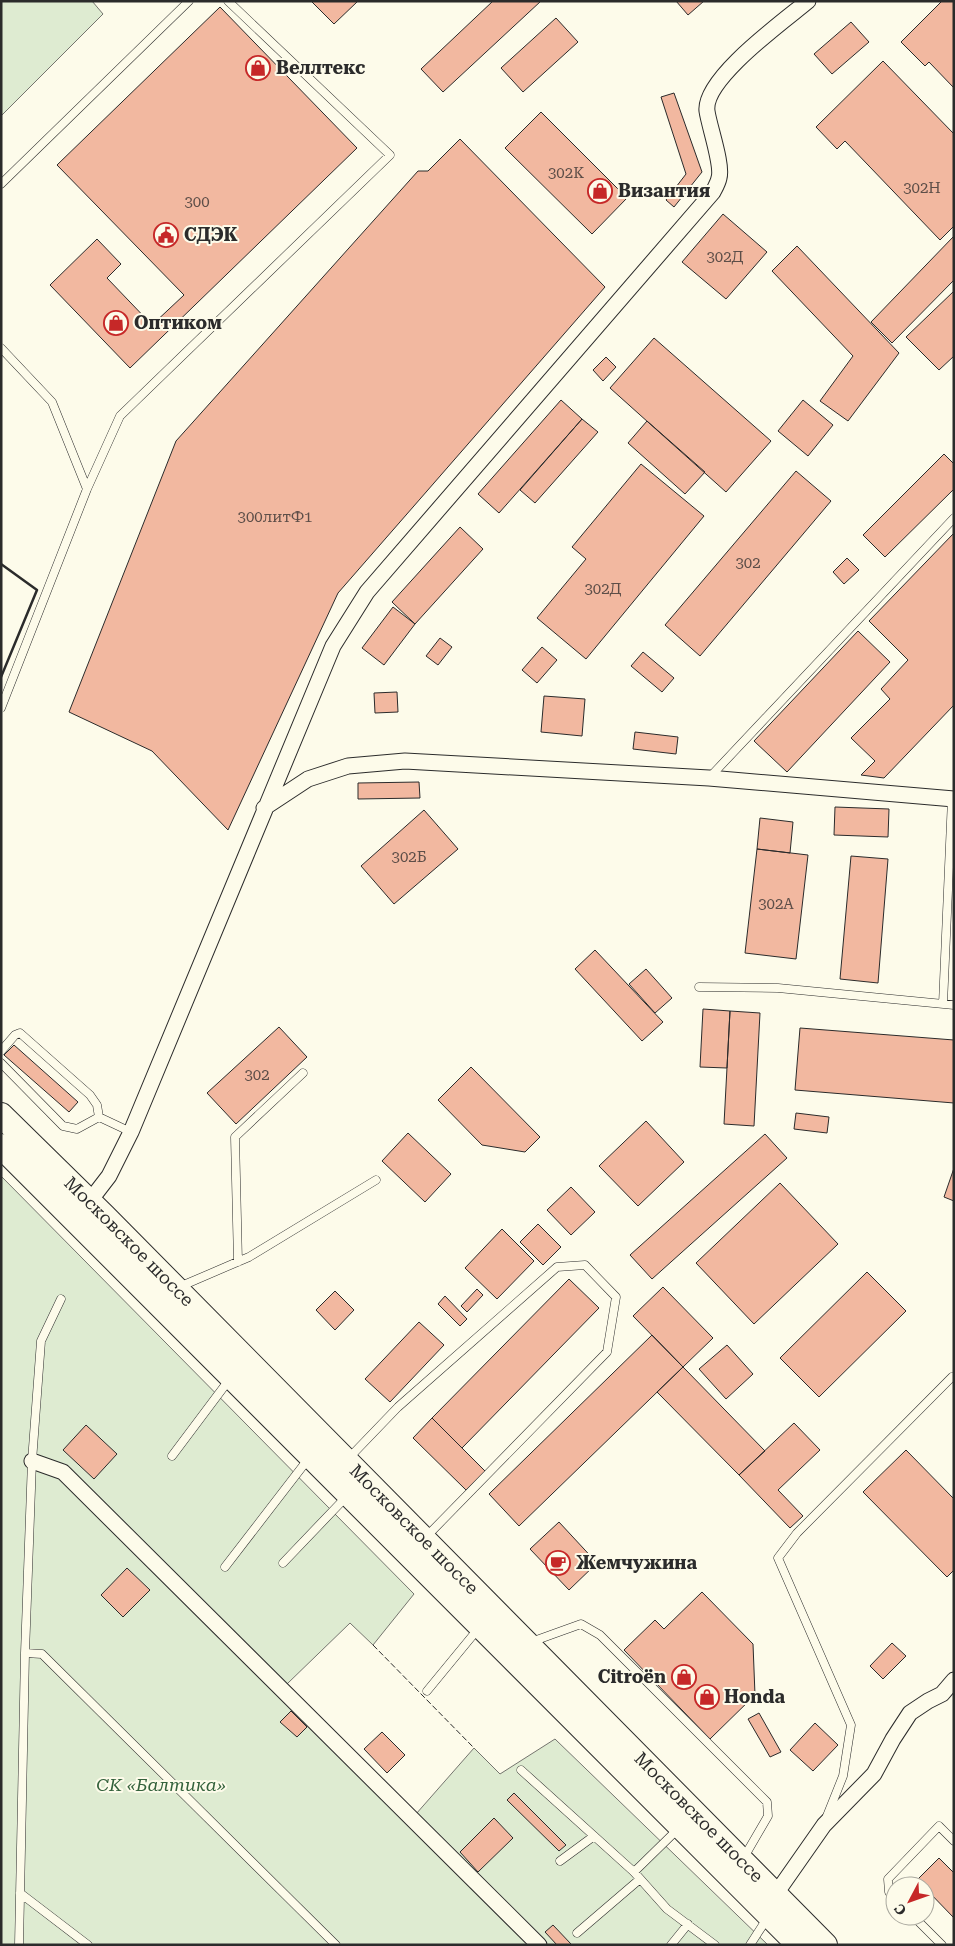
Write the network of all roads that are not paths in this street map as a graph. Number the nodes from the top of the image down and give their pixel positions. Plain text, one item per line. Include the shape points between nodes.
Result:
1 (189, 1) edge
2 (228, 1) edge
3 (808, 1) edge
4 (1, 184) edge
5 (1, 348) edge
6 (87, 489) junction
7 (954, 518) edge
8 (1, 708) edge
9 (709, 778) junction
10 (953, 799) edge
11 (264, 808) junction
12 (698, 987) dead end
13 (943, 1004) junction
14 (954, 1005) edge
15 (1, 1051) edge
16 (1, 1063) edge
17 (303, 1073) dead end
18 (1, 1115) edge
19 (99, 1117) junction
20 (131, 1132) junction
21 (1, 1146) edge
22 (376, 1180) dead end
23 (81, 1210) junction
24 (238, 1262) junction
25 (175, 1288) junction
26 (61, 1298) dead end
27 (232, 1376) junction
28 (952, 1377) dead end
29 (311, 1455) junction
30 (172, 1456) dead end
31 (346, 1461) junction
32 (32, 1462) junction
33 (349, 1494) junction
34 (423, 1539) junction
35 (283, 1563) dead end
36 (225, 1567) dead end
37 (481, 1625) junction
38 (526, 1643) junction
39 (25, 1652) junction
40 (954, 1680) edge
41 (427, 1691) dead end
42 (522, 1770) dead end
43 (824, 1825) junction
44 (681, 1826) junction
45 (594, 1836) junction
46 (954, 1841) edge
47 (560, 1861) dead end
48 (742, 1861) junction
49 (634, 1872) junction
50 (890, 1876) edge
51 (640, 1880) junction
52 (20, 1893) junction
53 (773, 1905) junction
54 (688, 1924) junction
55 (923, 1926) edge
56 (577, 1933) dead end
57 (20, 1945) edge
58 (88, 1945) edge
59 (336, 1945) edge
60 (539, 1945) edge
61 (671, 1945) edge
62 (714, 1945) edge
63 (750, 1945) edge
64 (799, 1945) edge
65 (825, 1945) edge
66 (942, 1945) edge

1 - 4 lane
2 - 6 lane via 390,155 120,416
3 - 11 street via 733,64 715,86 706,109 720,176 713,192 367,592 333,646
5 - 6 lane via 52,402
6 - 8 lane
7 - 9 lane
9 - 10 street
9 - 11 street via 396,762 348,766 308,779
10 - 13 lane
11 - 20 street
12 - 13 lane via 778,988
13 - 14 lane
15 - 19 lane via 14,1035 20,1033 90,1095 97,1105
16 - 19 lane via 63,1126 77,1129
17 - 24 lane via 235,1137
18 - 23 main road, Московское шоссе
19 - 20 lane
20 - 23 street via 109,1176
21 - 23 main road, Московское шоссе
22 - 24 lane
23 - 25 main road, Московское шоссе
23 - 27 main road, Московское шоссе
24 - 25 lane
25 - 31 main road, Московское шоссе
26 - 32 lane via 41,1341
27 - 29 main road, Московское шоссе
27 - 30 lane
28 - 43 lane via 797,1533 778,1558 851,1725 843,1776
29 - 33 main road, Московское шоссе
29 - 36 lane
31 - 34 main road, Московское шоссе
31 - 34 lane via 398,1407 557,1266 585,1265 616,1297 607,1352
32 - 39 lane
32 - 60 street via 63,1472
33 - 35 lane
33 - 37 main road, Московское шоссе
34 - 38 main road, Московское шоссе
37 - 41 lane
37 - 44 main road, Московское шоссе
38 - 48 main road, Московское шоссе
38 - 48 lane via 581,1624 600,1635 767,1802 768,1816
39 - 52 lane
39 - 59 lane via 42,1654
40 - 43 street via 942,1694 910,1713 874,1774
42 - 45 lane
43 - 53 street
44 - 49 lane
44 - 53 main road, Московское шоссе
45 - 47 lane
45 - 49 lane
46 - 50 lane via 939,1826
48 - 53 main road, Московское шоссе
49 - 51 lane
51 - 54 lane via 667,1909
51 - 56 lane
52 - 57 lane
52 - 58 lane
53 - 63 lane
53 - 64 main road, Московское шоссе
53 - 65 main road, Московское шоссе
54 - 61 lane
54 - 62 lane
55 - 66 lane

